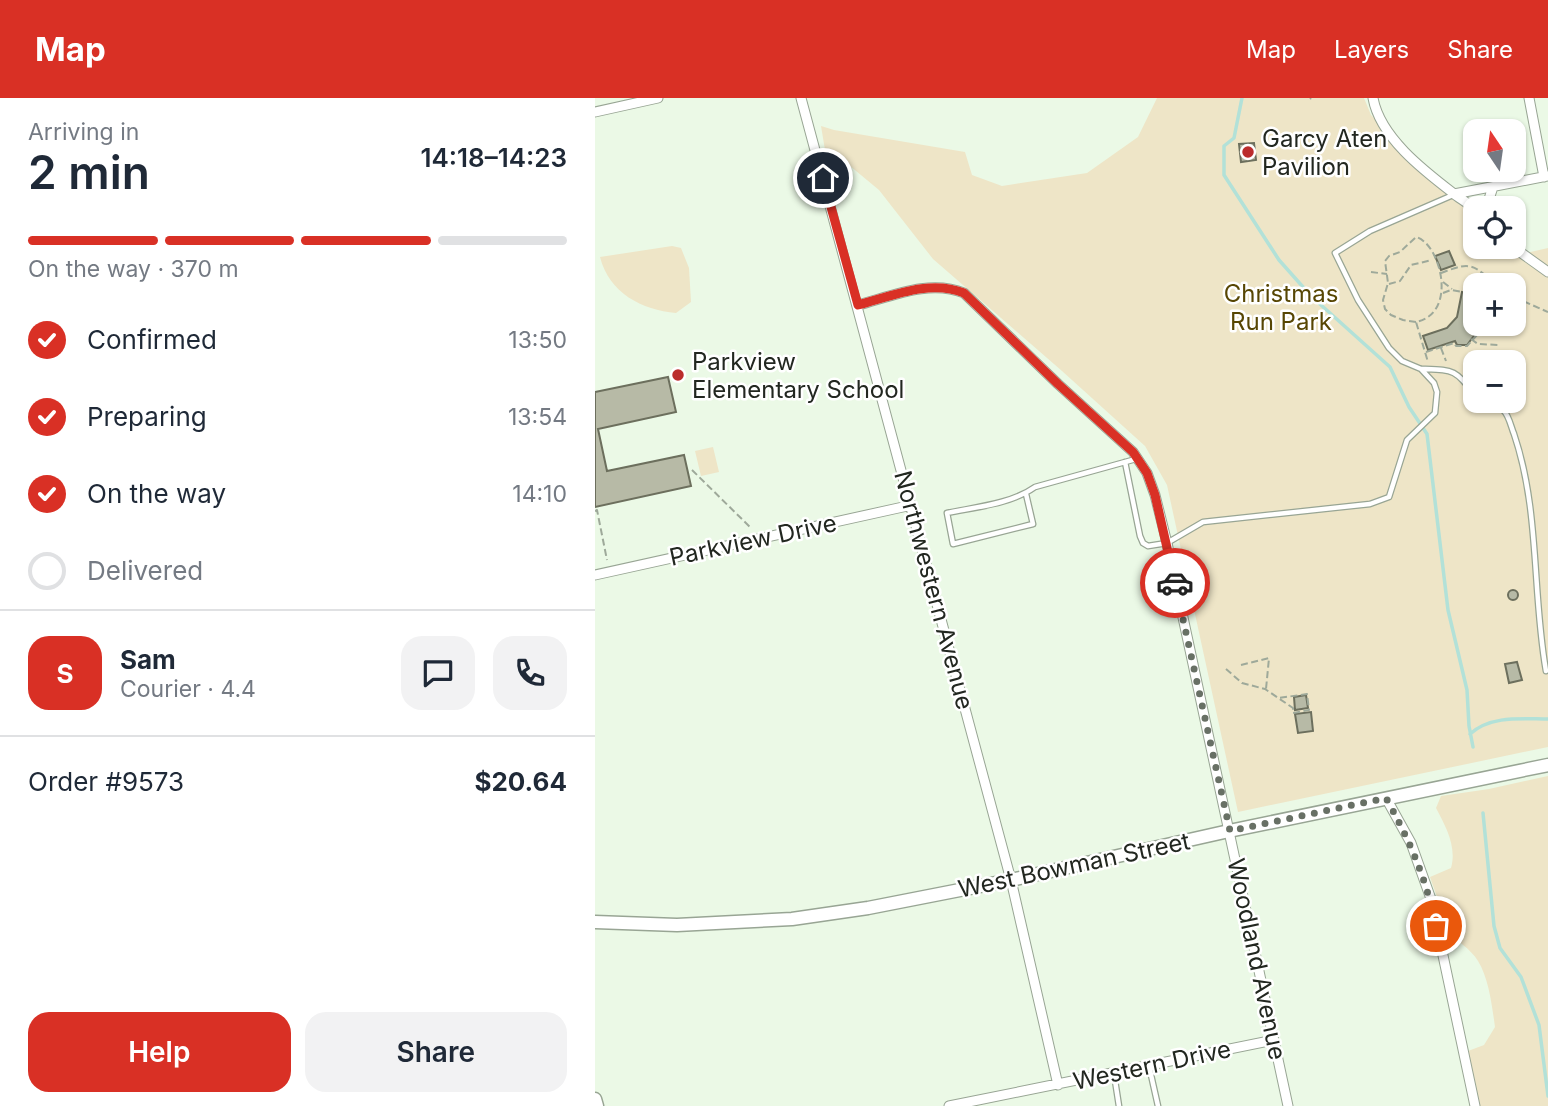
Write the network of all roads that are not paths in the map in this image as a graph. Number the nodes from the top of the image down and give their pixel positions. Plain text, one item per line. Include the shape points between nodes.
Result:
1 (658, 98) edge
2 (801, 98) edge
3 (1373, 98) edge
4 (1529, 98) edge
5 (595, 112) edge
6 (1546, 176) edge
7 (1493, 187) junction
8 (1454, 194) junction
9 (1490, 196) edge
10 (1463, 200) edge
11 (1526, 256) edge
12 (1548, 272) edge
13 (858, 305) junction
14 (1421, 369) junction
15 (1463, 380) edge
16 (1505, 413) edge
17 (1137, 458) junction
18 (1125, 462) junction
19 (1026, 494) junction
20 (912, 505) junction
21 (1167, 543) junction
22 (595, 575) edge
23 (1546, 671) dead end
24 (1548, 765) edge
25 (1386, 798) junction
26 (1230, 831) junction
27 (1011, 880) junction
28 (595, 922) edge
29 (1274, 1040) junction
30 (1149, 1066) junction
31 (1114, 1073) junction
32 (1058, 1085) junction
33 (595, 1098) edge
34 (597, 1106) edge
35 (949, 1106) edge
36 (1119, 1106) edge
37 (1158, 1106) edge
38 (1288, 1106) edge
39 (1475, 1106) edge

1 - 5 street
2 - 13 street, Northwestern Avenue
3 - 8 street via 1381,122 1399,144
4 - 6 street
6 - 7 street
7 - 8 street
7 - 9 street
8 - 10 street
8 - 14 lane via 1370,231 1335,253 1389,348 1402,361
11 - 12 street
13 - 17 street, Woodland Avenue via 933,286 964,293
13 - 20 street, Northwestern Avenue
14 - 15 lane via 1449,369
14 - 21 lane via 1437,392 1435,413 1407,440 1389,496 1370,504 1203,522
16 - 23 lane via 1524,473 1534,527
17 - 18 lane
17 - 21 street, Woodland Avenue via 1155,495
18 - 19 lane via 1035,487
18 - 21 lane via 1143,543
19 - 19 lane via 947,513 953,544 1033,524
20 - 22 street, Parkview Drive
20 - 27 street, Northwestern Avenue
21 - 26 street, Woodland Avenue
24 - 25 street, West Bowman Street
25 - 26 street, West Bowman Street
25 - 39 street via 1411,843 1431,899
26 - 27 street, West Bowman Street
26 - 29 street, Woodland Avenue
27 - 28 street, West Bowman Street via 792,919 677,925
27 - 32 street, Northwestern Avenue
29 - 30 street, Western Drive
29 - 38 street, Woodland Avenue
30 - 31 street, Western Drive
30 - 37 lane
31 - 32 street, Western Drive
31 - 36 lane
32 - 35 street, Western Drive
33 - 34 street

